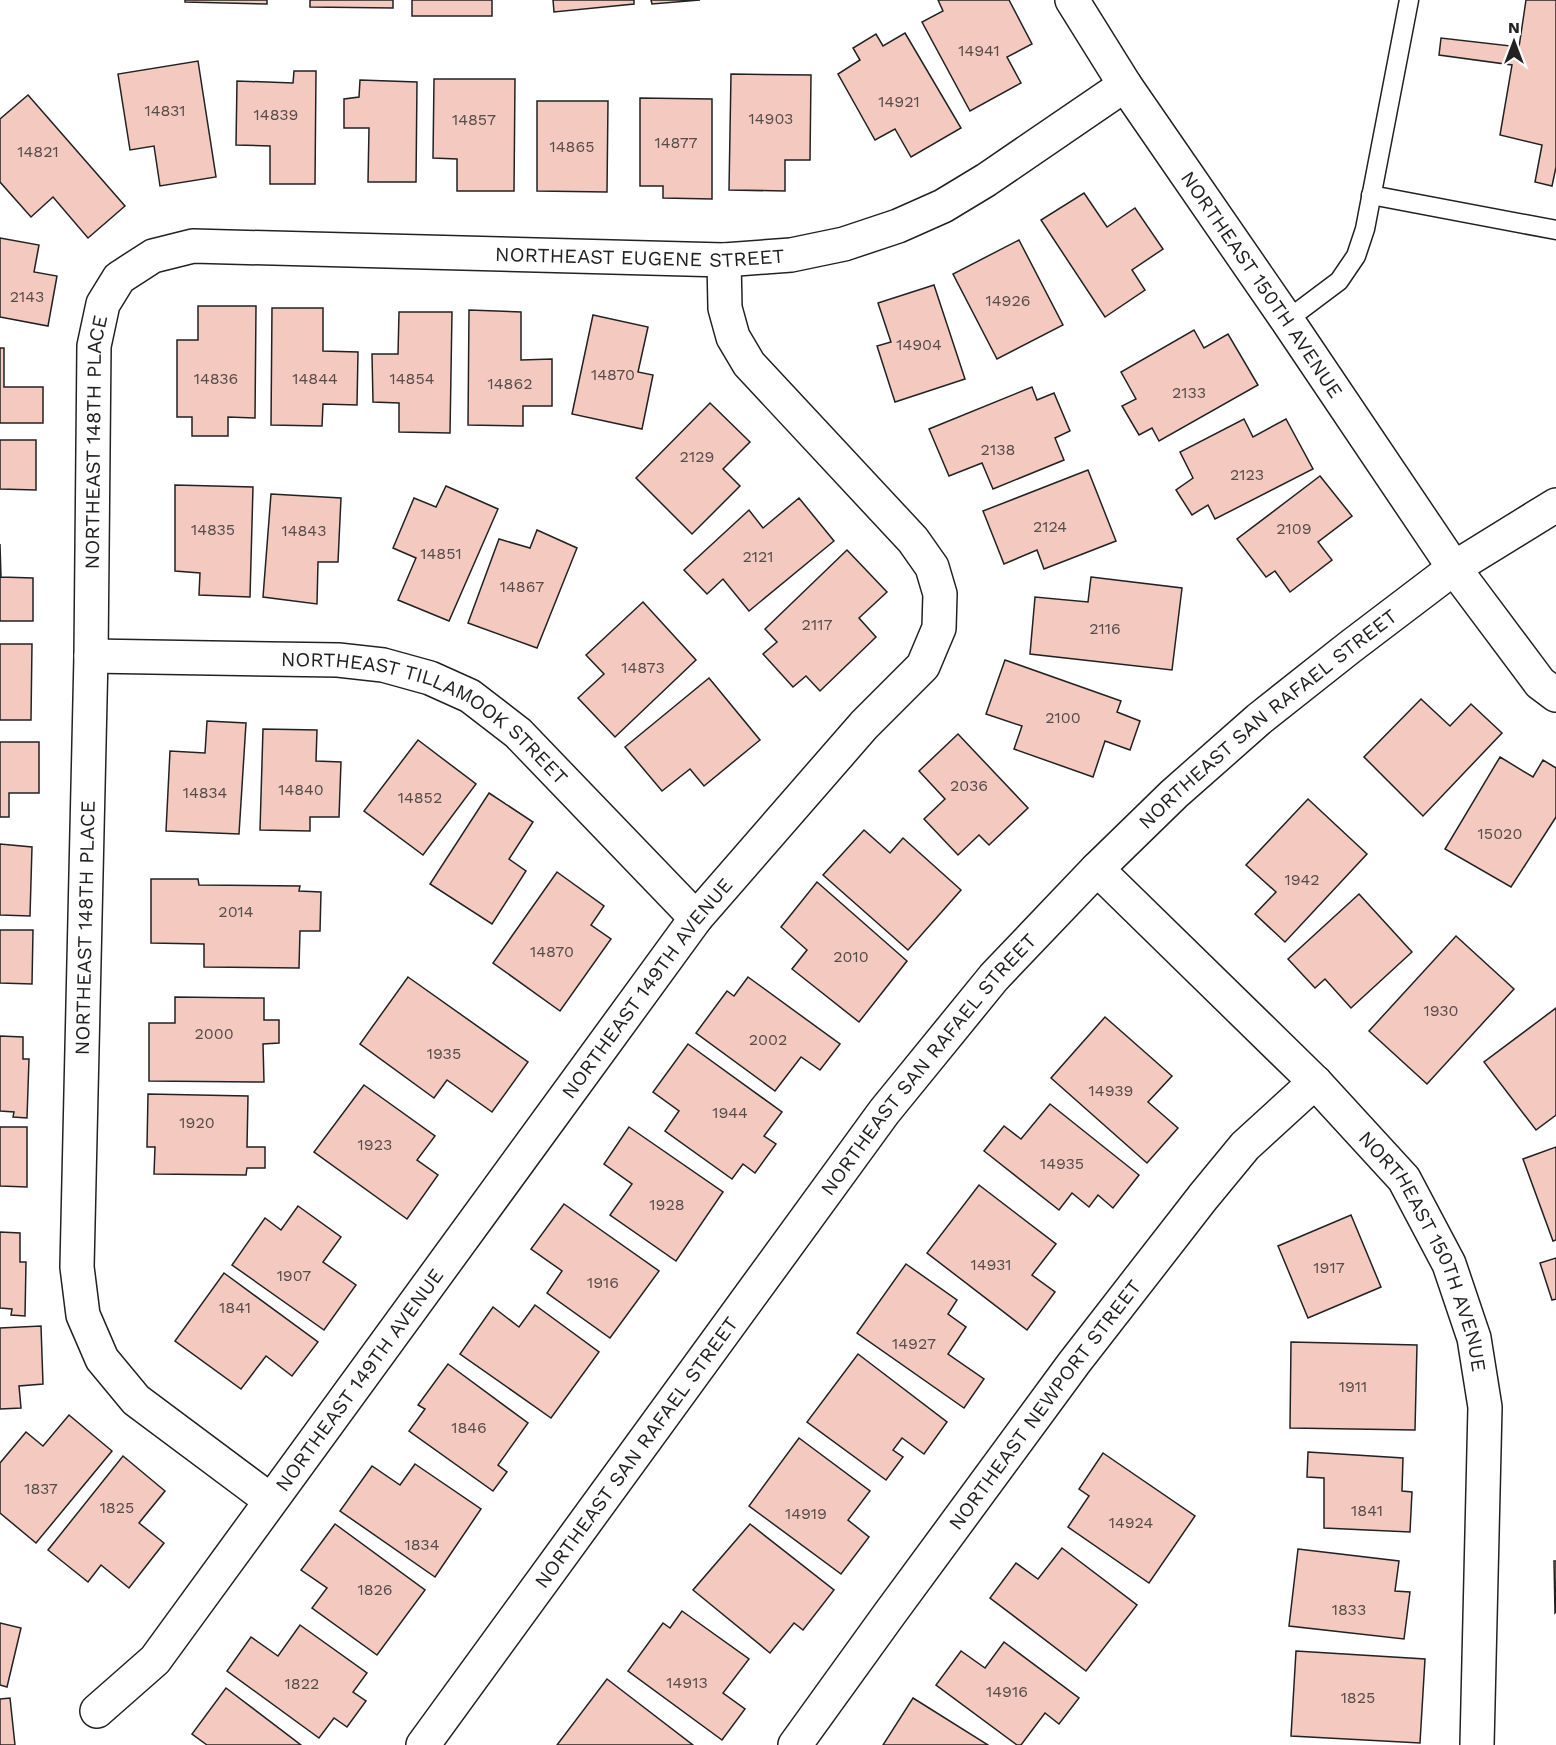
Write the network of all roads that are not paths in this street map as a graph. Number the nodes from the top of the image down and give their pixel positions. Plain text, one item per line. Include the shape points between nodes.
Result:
1 (1072, 0) edge
2 (1407, 0) edge
3 (1125, 85) junction
4 (1371, 195) junction
5 (1556, 230) edge
6 (724, 260) junction
7 (119, 278) joint
8 (1287, 320) junction
9 (1556, 505) edge
10 (1454, 568) junction
11 (91, 656) junction
12 (1556, 695) edge
13 (1097, 869) junction
14 (696, 918) junction
15 (1315, 1083) junction
16 (270, 1500) junction
17 (97, 1711) dead end
18 (429, 1743) edge
19 (795, 1745) edge
20 (1477, 1745) edge

1 - 3 street, NORTHEAST 150TH AVENUE
2 - 4 lane
3 - 6 street, NORTHEAST EUGENE STREET via 986,180 943,206 898,226 844,244 791,255
3 - 8 street, NORTHEAST 150TH AVENUE
4 - 5 lane
4 - 8 lane via 1356,256 1339,280
6 - 7 street, NORTHEAST EUGENE STREET via 193,246 153,256
6 - 14 street, NORTHEAST 149TH AVENUE via 725,308 733,337 750,364 913,540 932,567 940,594 939,628 923,666 864,725
7 - 11 street, NORTHEAST 148TH PLACE via 103,304 94,346
8 - 10 street, NORTHEAST 150TH AVENUE
9 - 10 street, NORTHEAST SAN RAFAEL STREET
10 - 12 street, NORTHEAST 150TH AVENUE via 1540,682
10 - 13 street, NORTHEAST SAN RAFAEL STREET via 1259,718 1173,794
11 - 14 street, NORTHEAST TILLAMOOK STREET via 338,660 383,664 430,678 470,696 518,733
11 - 16 street, NORTHEAST 148TH PLACE via 77,1267 83,1315 102,1359 136,1400
13 - 15 street, NORTHEAST 150TH AVENUE
13 - 18 street, NORTHEAST SAN RAFAEL STREET via 994,977 884,1112
14 - 16 street, NORTHEAST 149TH AVENUE
15 - 19 street, NORTHEAST NEWPORT STREET via 1245,1146 1203,1197 1074,1363
15 - 20 street, NORTHEAST 150TH AVENUE via 1404,1179 1449,1264 1474,1338 1485,1407
16 - 17 street, NORTHEAST 149TH AVENUE via 155,1660

